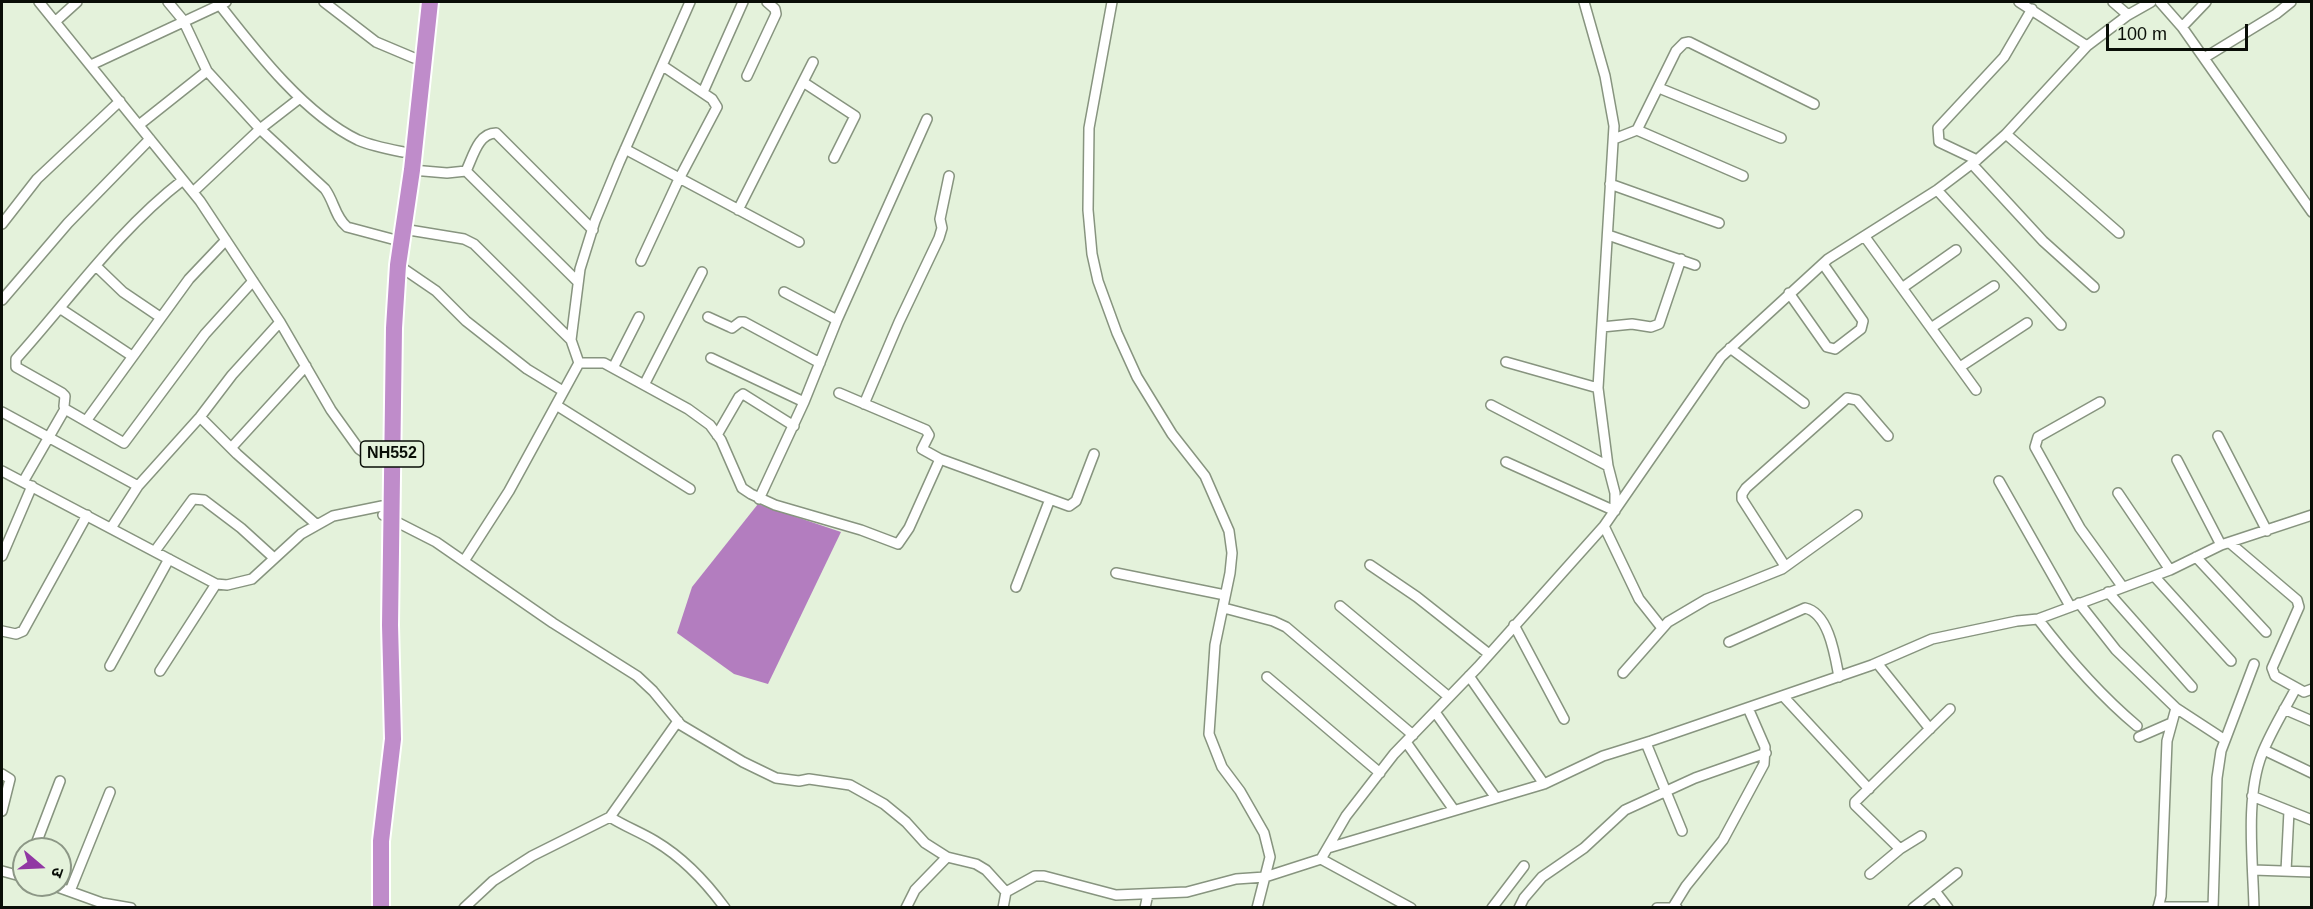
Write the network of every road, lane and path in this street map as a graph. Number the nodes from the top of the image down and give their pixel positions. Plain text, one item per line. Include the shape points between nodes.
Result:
1 (39, 2) edge
2 (77, 2) edge
3 (168, 2) edge
4 (324, 2) edge
5 (420, 2) edge
6 (430, 2) edge
7 (690, 2) edge
8 (742, 2) edge
9 (767, 2) edge
10 (1112, 2) edge
11 (1584, 2) edge
12 (2019, 2) edge
13 (2113, 2) edge
14 (2151, 2) edge
15 (2160, 2) edge
16 (2206, 2) edge
17 (2291, 2) edge
18 (223, 3) edge
19 (2032, 9) junction
20 (2128, 15) junction
21 (183, 20) junction
22 (56, 21) junction
23 (2182, 27) junction
24 (2087, 46) junction
25 (414, 58) junction
26 (2204, 58) junction
27 (813, 62) dead end
28 (91, 65) junction
29 (663, 66) junction
30 (207, 71) junction
31 (747, 76) dead end
32 (803, 82) junction
33 (1659, 88) junction
34 (703, 92) junction
35 (300, 98) junction
36 (120, 100) junction
37 (1814, 104) dead end
38 (927, 119) dead end
39 (139, 125) junction
40 (260, 129) junction
41 (1637, 130) junction
42 (2006, 134) junction
43 (1781, 138) dead end
44 (150, 139) junction
45 (1614, 139) junction
46 (625, 149) junction
47 (403, 152) junction
48 (834, 158) dead end
49 (1975, 162) junction
50 (412, 170) junction
51 (466, 171) junction
52 (950, 176) dead end
53 (1743, 176) dead end
54 (679, 179) junction
55 (183, 180) junction
56 (1610, 184) junction
57 (1937, 190) junction
58 (193, 192) junction
59 (738, 210) junction
60 (2312, 212) edge
61 (1719, 223) dead end
62 (2, 224) edge
63 (592, 230) junction
64 (2119, 233) dead end
65 (398, 234) junction
66 (1608, 235) junction
67 (1864, 237) junction
68 (226, 240) junction
69 (799, 243) dead end
70 (1956, 250) dead end
71 (1681, 259) junction
72 (641, 261) dead end
73 (1823, 264) junction
74 (399, 265) junction
75 (1695, 265) dead end
76 (96, 266) junction
77 (702, 272) dead end
78 (253, 281) junction
79 (578, 282) junction
80 (1994, 286) dead end
81 (2094, 287) dead end
82 (1902, 288) junction
83 (784, 292) dead end
84 (1789, 293) junction
85 (2, 300) edge
86 (61, 309) junction
87 (160, 317) junction
88 (639, 317) dead end
89 (708, 317) dead end
90 (837, 320) junction
91 (280, 322) junction
92 (2027, 322) dead end
93 (2061, 325) dead end
94 (1602, 327) junction
95 (1931, 328) junction
96 (571, 340) junction
97 (1730, 348) junction
98 (132, 356) junction
99 (711, 358) dead end
100 (1506, 362) dead end
101 (579, 363) junction
102 (820, 363) junction
103 (306, 366) junction
104 (1960, 367) junction
105 (613, 368) junction
106 (753, 378) junction
107 (644, 385) junction
108 (1598, 388) junction
109 (1977, 390) dead end
110 (563, 391) junction
111 (839, 393) dead end
112 (743, 394) junction
113 (804, 402) junction
114 (2100, 402) dead end
115 (1804, 403) dead end
116 (864, 404) junction
117 (556, 405) junction
118 (1491, 405) dead end
119 (65, 410) junction
120 (2, 412) edge
121 (200, 417) junction
122 (86, 422) junction
123 (794, 426) junction
124 (717, 435) junction
125 (1888, 436) dead end
126 (2218, 436) dead end
127 (48, 437) junction
128 (232, 447) junction
129 (1094, 454) dead end
130 (382, 457) junction
131 (939, 459) junction
132 (2177, 460) dead end
133 (1506, 462) dead end
134 (1608, 466) junction
135 (2, 471) edge
136 (2000, 481) dead end
137 (27, 484) junction
138 (138, 486) junction
139 (690, 489) dead end
140 (2118, 493) dead end
141 (759, 499) junction
142 (1050, 499) junction
143 (1615, 511) junction
144 (386, 513) junction
145 (87, 515) junction
146 (1857, 515) dead end
147 (2312, 515) edge
148 (317, 525) junction
149 (1604, 526) junction
150 (111, 528) junction
151 (2267, 531) junction
152 (2225, 544) junction
153 (155, 551) junction
154 (2, 555) edge
155 (2196, 557) junction
156 (274, 558) junction
157 (169, 559) junction
158 (464, 561) junction
159 (1370, 565) dead end
160 (1785, 566) junction
161 (2170, 570) junction
162 (1116, 573) dead end
163 (2154, 576) junction
164 (216, 584) junction
165 (2122, 586) junction
166 (1016, 587) dead end
167 (2108, 592) junction
168 (1225, 595) junction
169 (2074, 605) junction
170 (1340, 606) dead end
171 (1224, 608) junction
172 (2037, 619) junction
173 (1514, 625) junction
174 (1662, 628) junction
175 (2, 631) edge
176 (2266, 632) dead end
177 (1729, 642) dead end
178 (1489, 654) junction
179 (2231, 661) dead end
180 (1877, 663) junction
181 (2254, 664) dead end
182 (110, 666) dead end
183 (160, 671) dead end
184 (1623, 673) dead end
185 (1469, 676) junction
186 (1839, 676) junction
187 (1267, 677) dead end
188 (2192, 687) dead end
189 (2296, 688) junction
190 (2312, 689) edge
191 (1783, 696) junction
192 (1449, 697) junction
193 (1748, 708) junction
194 (2176, 708) junction
195 (1950, 709) dead end
196 (2284, 710) junction
197 (1435, 712) junction
198 (1564, 719) dead end
199 (678, 721) junction
200 (2312, 721) edge
201 (2171, 723) junction
202 (2137, 726) dead end
203 (1930, 729) junction
204 (2139, 737) dead end
205 (1409, 739) junction
206 (2225, 740) junction
207 (1646, 743) junction
208 (2264, 750) junction
209 (1766, 753) junction
210 (1380, 773) junction
211 (2312, 773) edge
212 (2, 774) edge
213 (60, 781) dead end
214 (1544, 784) junction
215 (1869, 789) junction
216 (110, 792) dead end
217 (1667, 792) junction
218 (2252, 796) junction
219 (1496, 798) junction
220 (1454, 810) junction
221 (2, 811) edge
222 (2289, 811) junction
223 (610, 817) junction
224 (2312, 820) edge
225 (1682, 831) dead end
226 (1921, 836) dead end
227 (39, 837) edge
228 (1328, 848) junction
229 (1900, 849) junction
230 (946, 857) junction
231 (1321, 859) junction
232 (1524, 866) dead end
233 (2253, 870) junction
234 (2286, 871) junction
235 (2312, 872) edge
236 (1957, 873) dead end
237 (1870, 874) dead end
238 (1265, 877) junction
239 (72, 886) edge
240 (1935, 891) junction
241 (72, 892) edge
242 (1006, 892) junction
243 (1148, 894) junction
244 (1410, 907) edge
245 (1675, 907) edge
246 (2158, 907) edge
247 (2213, 907) edge
248 (131, 908) edge
249 (372, 908) edge
250 (381, 908) edge
251 (464, 908) edge
252 (725, 908) edge
253 (906, 908) edge
254 (1003, 908) edge
255 (1145, 908) edge
256 (1257, 908) edge
257 (1492, 908) edge
258 (1519, 908) edge
259 (1657, 908) edge
260 (1913, 908) edge
261 (1948, 908) edge
262 (2254, 908) edge

1 - 22 street
2 - 22 street
3 - 21 street
4 - 25 street via 376,42
5 - 25 highway, NH552
6 - 50 highway, NH552
7 - 29 street
8 - 34 street
9 - 31 street via 776,14
10 - 168 street via 1089,128 1092,254 1117,333 1137,377 1172,434 1205,476 1229,531 1232,554
11 - 45 street via 1605,76
12 - 19 street
13 - 20 street
14 - 20 street
15 - 23 street
16 - 23 street
17 - 26 street
18 - 21 street
18 - 35 street via 262,59
19 - 24 street
19 - 49 street via 2004,57 1938,128 1939,142
20 - 24 street
21 - 28 street
21 - 30 street
22 - 28 street
23 - 26 street
24 - 42 street
25 - 47 highway, NH552
26 - 60 street
27 - 32 street
28 - 36 street
29 - 34 street
29 - 46 street
30 - 39 street
30 - 40 street
32 - 48 street via 855,116
32 - 59 street
33 - 37 street via 1676,51 1689,42
33 - 41 street
33 - 43 street
34 - 54 street via 717,107
35 - 40 street
35 - 47 street via 358,139
36 - 39 street
36 - 62 street via 37,179
38 - 90 street
39 - 44 street
40 - 58 street
40 - 65 street via 325,189 346,227
41 - 45 street
41 - 53 street
42 - 49 street
42 - 64 street
44 - 55 street
44 - 85 street via 68,223
45 - 56 street
46 - 54 street
46 - 63 street
47 - 65 highway, NH552
49 - 57 street
49 - 81 street via 2043,241
50 - 51 street
50 - 65 highway, NH552
51 - 63 street via 480,140 486,134 496,133
51 - 79 street
52 - 116 street via 939,238
54 - 59 street
54 - 72 street
55 - 58 street
55 - 76 street via 135,222
56 - 61 street
56 - 66 street
57 - 67 street
57 - 93 street
58 - 68 street
59 - 69 street
63 - 79 street
65 - 74 highway, NH552
65 - 96 street via 464,239 474,244
65 - 130 highway, NH552 via 383,356
66 - 71 street
66 - 94 street
67 - 73 street
67 - 82 street
68 - 78 street
68 - 87 street
70 - 82 street
71 - 75 street
71 - 94 street via 1659,324
73 - 84 street
73 - 84 street via 1863,321 1860,329 1831,350
74 - 110 street via 436,291 466,321 527,369
74 - 144 highway, NH552
76 - 86 street
76 - 87 street via 123,292
77 - 107 street
78 - 91 street
78 - 122 street via 205,333 124,443
79 - 96 street
80 - 95 street
82 - 95 street
83 - 90 street
84 - 97 street
86 - 98 street
86 - 119 street via 15,364 62,393
87 - 98 street
88 - 105 street
89 - 102 street via 732,328 744,322
90 - 102 street
91 - 103 street
91 - 121 street
92 - 104 street
94 - 108 street
95 - 104 street
96 - 101 street
97 - 115 street
97 - 143 street
98 - 122 street
99 - 106 street
100 - 108 street
101 - 105 street via 604,363
101 - 110 street
102 - 113 street
103 - 128 street
103 - 130 street via 359,449
104 - 109 street
105 - 107 street
106 - 112 street
106 - 113 street
107 - 124 street via 688,409 711,425
108 - 134 street
110 - 117 street
111 - 116 street
112 - 123 street
112 - 124 street
113 - 123 street
114 - 165 street via 2038,437 2034,447 2080,528
116 - 131 street via 926,430 929,435 922,449
117 - 139 street
117 - 158 street via 509,491
118 - 134 street
119 - 122 street
119 - 127 street
120 - 127 street
121 - 128 street
121 - 138 street
123 - 141 street
124 - 141 street via 742,488
125 - 160 street via 1857,400 1847,398 1746,488 1742,499
126 - 151 street
127 - 137 street
127 - 138 street
128 - 148 street
129 - 142 street via 1074,504
130 - 144 highway, NH552
131 - 141 street via 898,544
131 - 142 street
132 - 152 street
133 - 143 street
134 - 143 street
135 - 137 street
136 - 169 street
137 - 145 street
137 - 154 street
138 - 150 street
140 - 161 street
142 - 166 street
143 - 149 street
144 - 148 street via 333,516
144 - 158 street
144 - 249 highway, NH552 via 383,728 371,851
144 - 250 highway, NH552 via 393,739 381,841
145 - 150 street
145 - 175 street via 23,631
146 - 160 street
147 - 151 street
148 - 156 street
149 - 173 street
149 - 174 street via 1639,599
150 - 153 street
151 - 152 street
152 - 155 street
152 - 189 street via 2297,600 2299,607 2272,668 2275,676
153 - 156 street via 193,499 199,498
153 - 157 street
155 - 161 street
155 - 176 street
156 - 164 street via 252,579
157 - 164 street
157 - 182 street
158 - 199 street via 637,676
159 - 178 street
160 - 174 street via 1707,599
161 - 163 street
162 - 168 street
163 - 165 street
163 - 179 street
164 - 183 street
165 - 167 street
167 - 169 street
167 - 188 street
168 - 171 street
169 - 172 street
169 - 194 street
170 - 192 street
171 - 205 street via 1286,627
171 - 238 street via 1215,645 1209,734 1222,767 1263,833 1270,857
172 - 180 street via 1932,639
172 - 202 street
173 - 178 street
173 - 198 street
174 - 184 street
177 - 186 street via 1805,608 1811,609 1832,642
178 - 185 street
180 - 186 street
180 - 203 street
181 - 206 street
185 - 192 street
185 - 214 street
186 - 191 street
187 - 210 street
189 - 190 street via 2304,692
189 - 196 street
191 - 193 street
191 - 215 street
192 - 197 street
193 - 207 street
193 - 209 street
194 - 201 street
194 - 206 street
195 - 203 street
196 - 200 street
196 - 208 street
197 - 205 street
197 - 219 street
199 - 223 street
199 - 230 street via 776,778 850,785 906,822
201 - 204 street
201 - 246 street
203 - 215 street
205 - 210 street
205 - 220 street
206 - 247 street via 2217,778
207 - 214 street via 1603,756
207 - 217 street
208 - 211 street
208 - 218 street
209 - 217 street
209 - 245 street via 1759,775 1723,840 1686,886
210 - 228 street via 1346,816
212 - 221 street via 10,779
213 - 227 street
214 - 219 street
215 - 229 street via 1857,799 1856,805
216 - 239 street
217 - 225 street
217 - 258 street via 1625,810 1584,848 1542,877
218 - 222 street
218 - 233 street
219 - 220 street
220 - 228 street
222 - 224 street
222 - 234 street
223 - 251 street via 531,856 493,881
223 - 252 street via 674,854
226 - 229 street
228 - 231 street
229 - 237 street
230 - 242 street via 976,864
230 - 253 street via 915,890
231 - 238 street
231 - 244 street
232 - 257 street
233 - 234 street
233 - 262 street
234 - 235 street
236 - 240 street
238 - 243 street via 1236,879 1186,892
238 - 256 street
240 - 260 street
240 - 261 street
241 - 248 street
242 - 243 street via 1035,876 1044,876 1116,895
242 - 254 street
243 - 255 street
245 - 259 street
246 - 247 street

